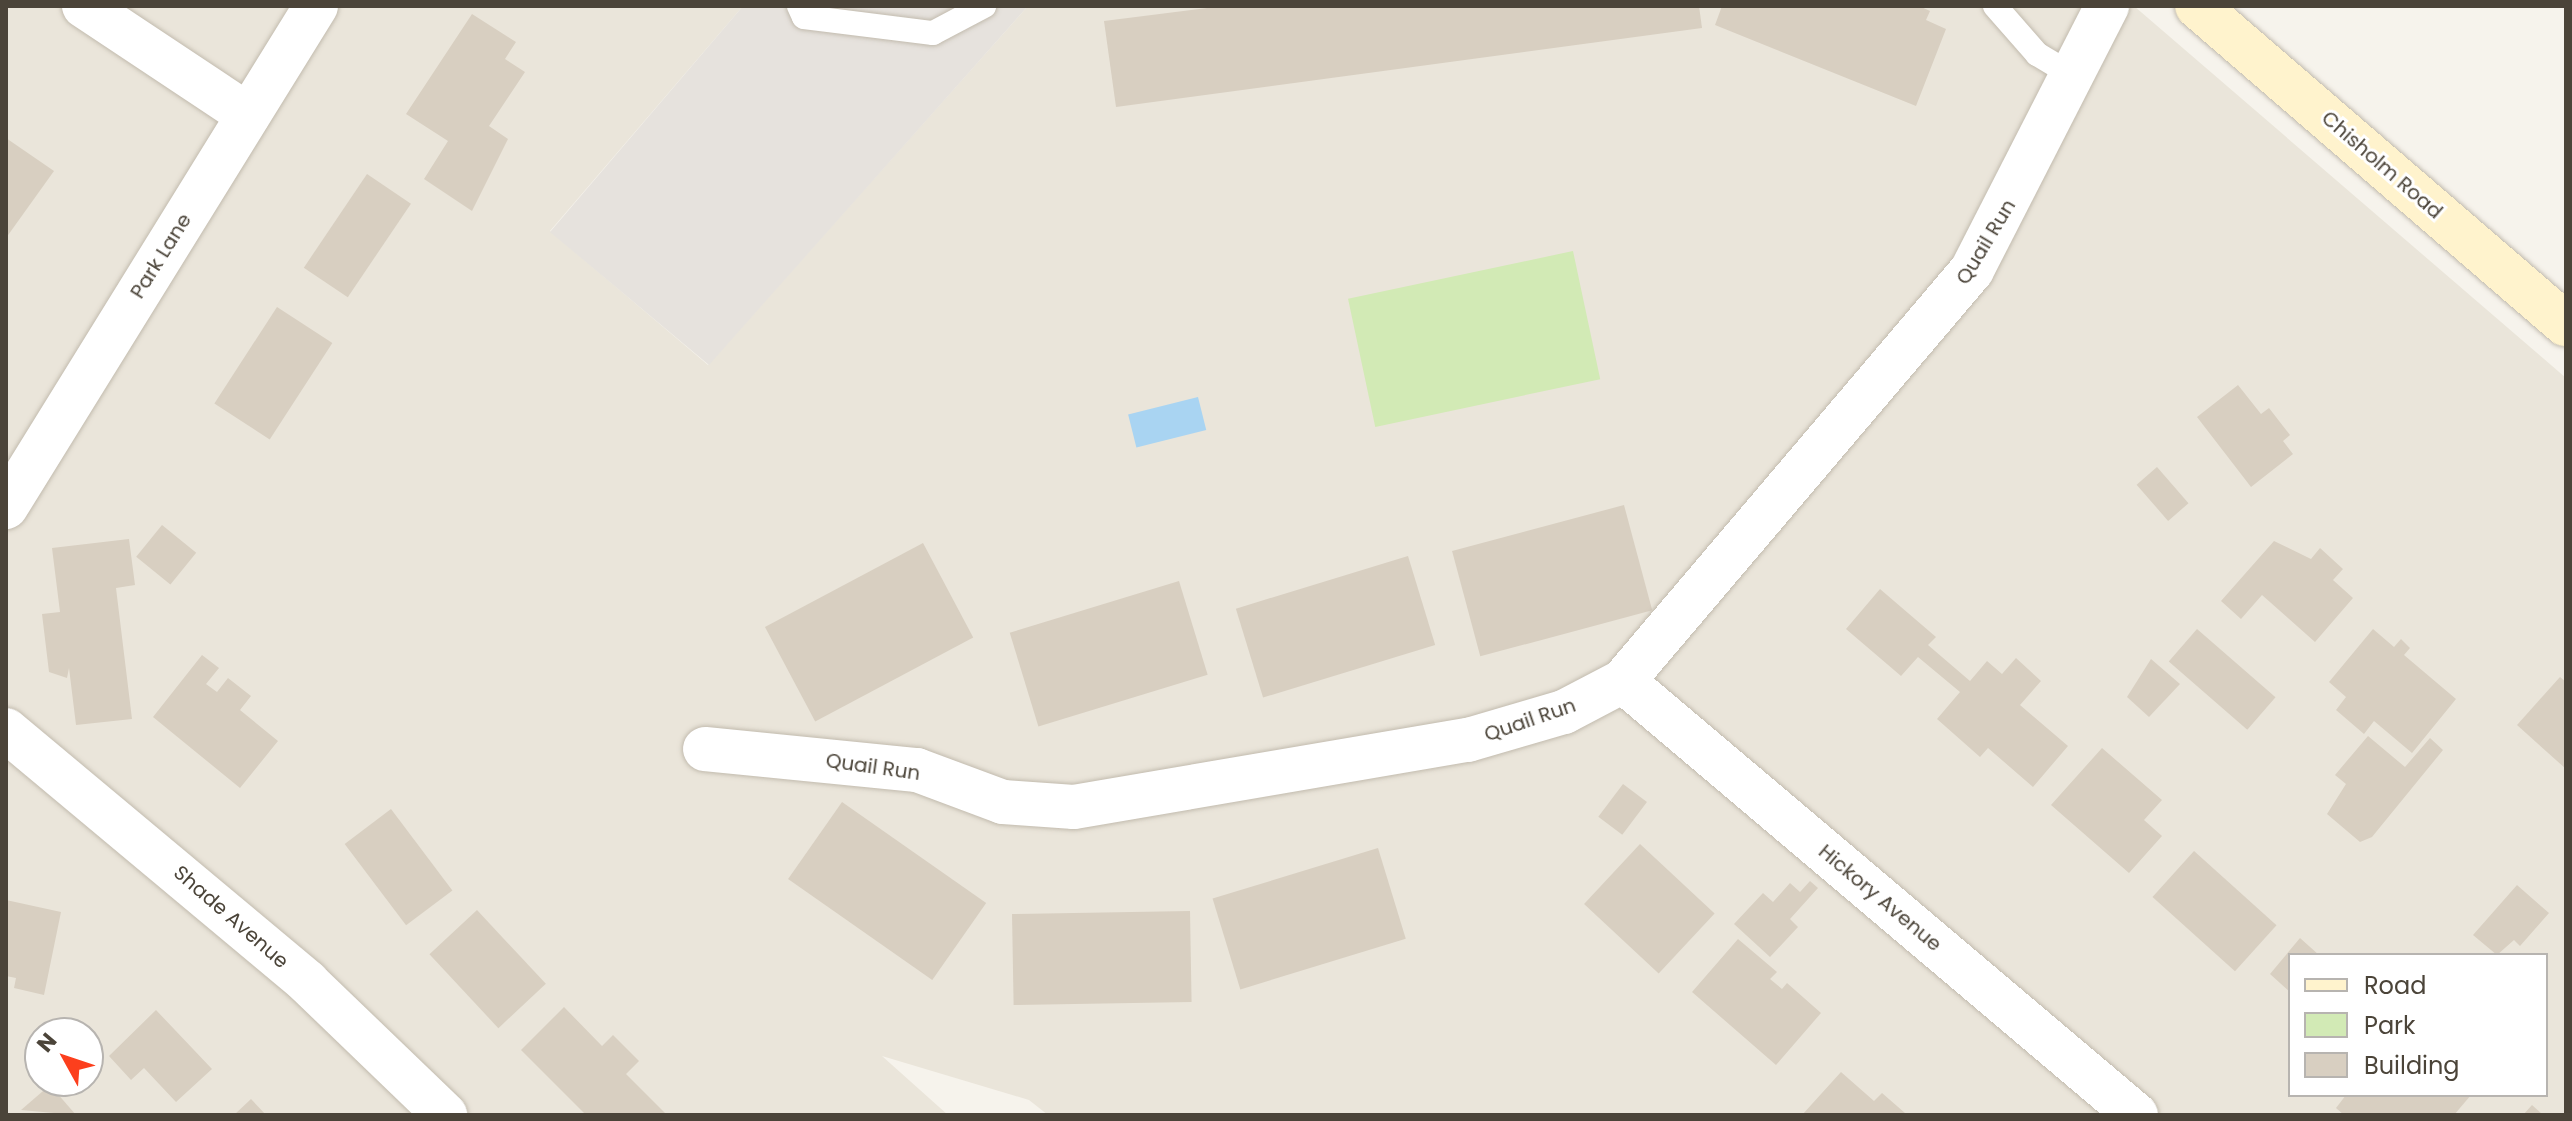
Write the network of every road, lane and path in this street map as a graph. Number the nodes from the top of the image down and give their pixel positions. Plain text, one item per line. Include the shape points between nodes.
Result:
1 (84, 6) edge
2 (316, 6) edge
3 (799, 6) edge
4 (984, 6) edge
5 (1995, 6) edge
6 (2107, 6) edge
7 (2197, 6) edge
8 (878, 16) edge
9 (2069, 73) junction
10 (248, 115) junction
11 (2566, 324) edge
12 (6, 507) edge
13 (1623, 681) junction
14 (6, 730) edge
15 (705, 749) dead end
16 (445, 1115) edge
17 (2136, 1115) edge

1 - 10 street
2 - 10 street, Park Lane
3 - 8 lane via 804,17
4 - 8 lane via 933,33
5 - 9 lane via 2037,54
6 - 9 street, Quail Run
7 - 11 main road, Chisholm Road
9 - 13 street, Quail Run via 2021,184 1972,270
10 - 12 street, Park Lane
13 - 15 street, Quail Run via 1564,712 1468,740 1074,807 1003,802 917,770
13 - 17 street, Hickory Avenue
14 - 16 street, Shade Avenue via 307,982

